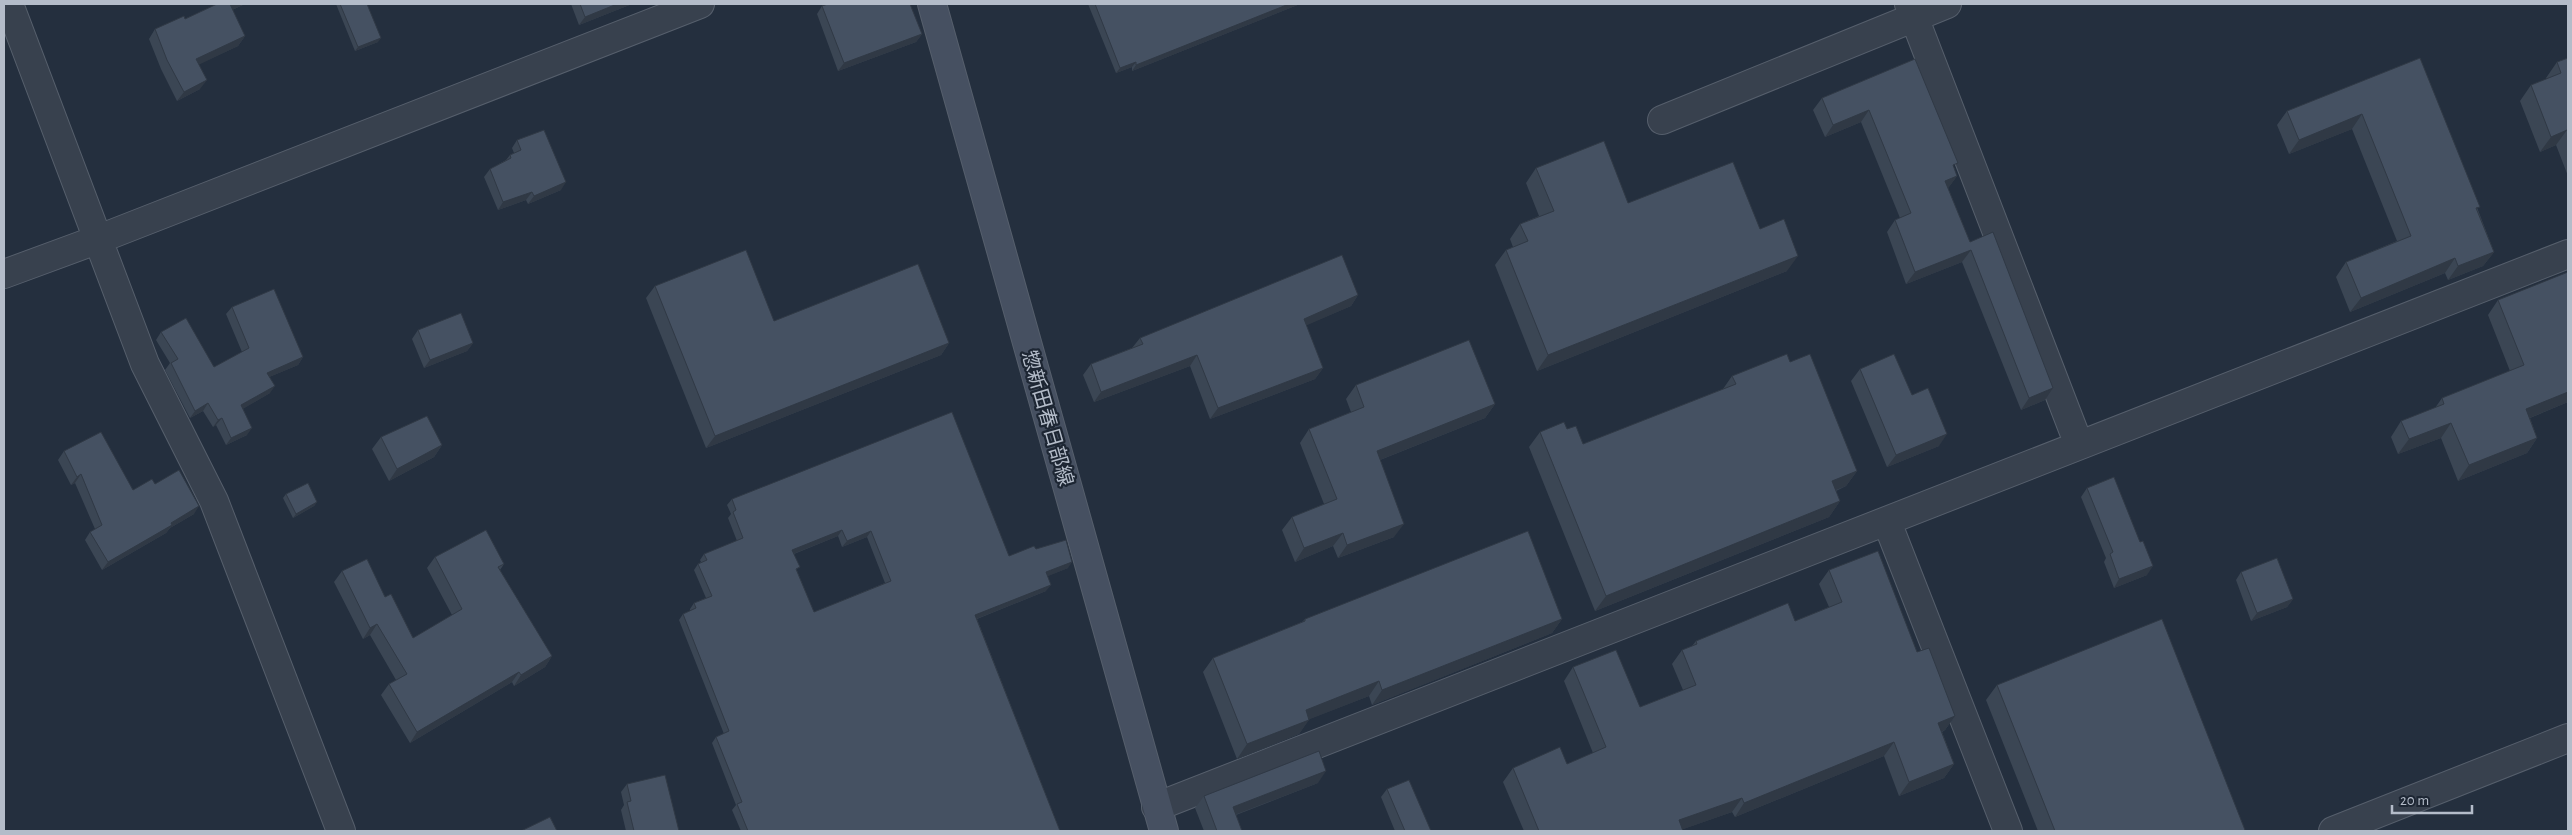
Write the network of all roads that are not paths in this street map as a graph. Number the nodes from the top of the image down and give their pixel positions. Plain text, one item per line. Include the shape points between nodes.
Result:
1 (9, 4) edge
2 (700, 4) edge
3 (932, 4) edge
4 (1948, 4) edge
5 (1912, 10) edge
6 (1662, 120) dead end
7 (99, 240) junction
8 (2568, 254) edge
9 (4, 274) edge
10 (2079, 445) junction
11 (1887, 522) junction
12 (2568, 738) edge
13 (1160, 819) edge
14 (341, 831) edge
15 (2008, 831) edge
16 (2333, 831) edge

1 - 7 street
2 - 7 street
3 - 13 main road, 惣新田春日部線
4 - 5 street
5 - 6 street
5 - 10 street
7 - 9 street
7 - 14 street via 145,364 218,509
8 - 10 street
10 - 11 street
11 - 13 street
11 - 15 street
12 - 16 street

